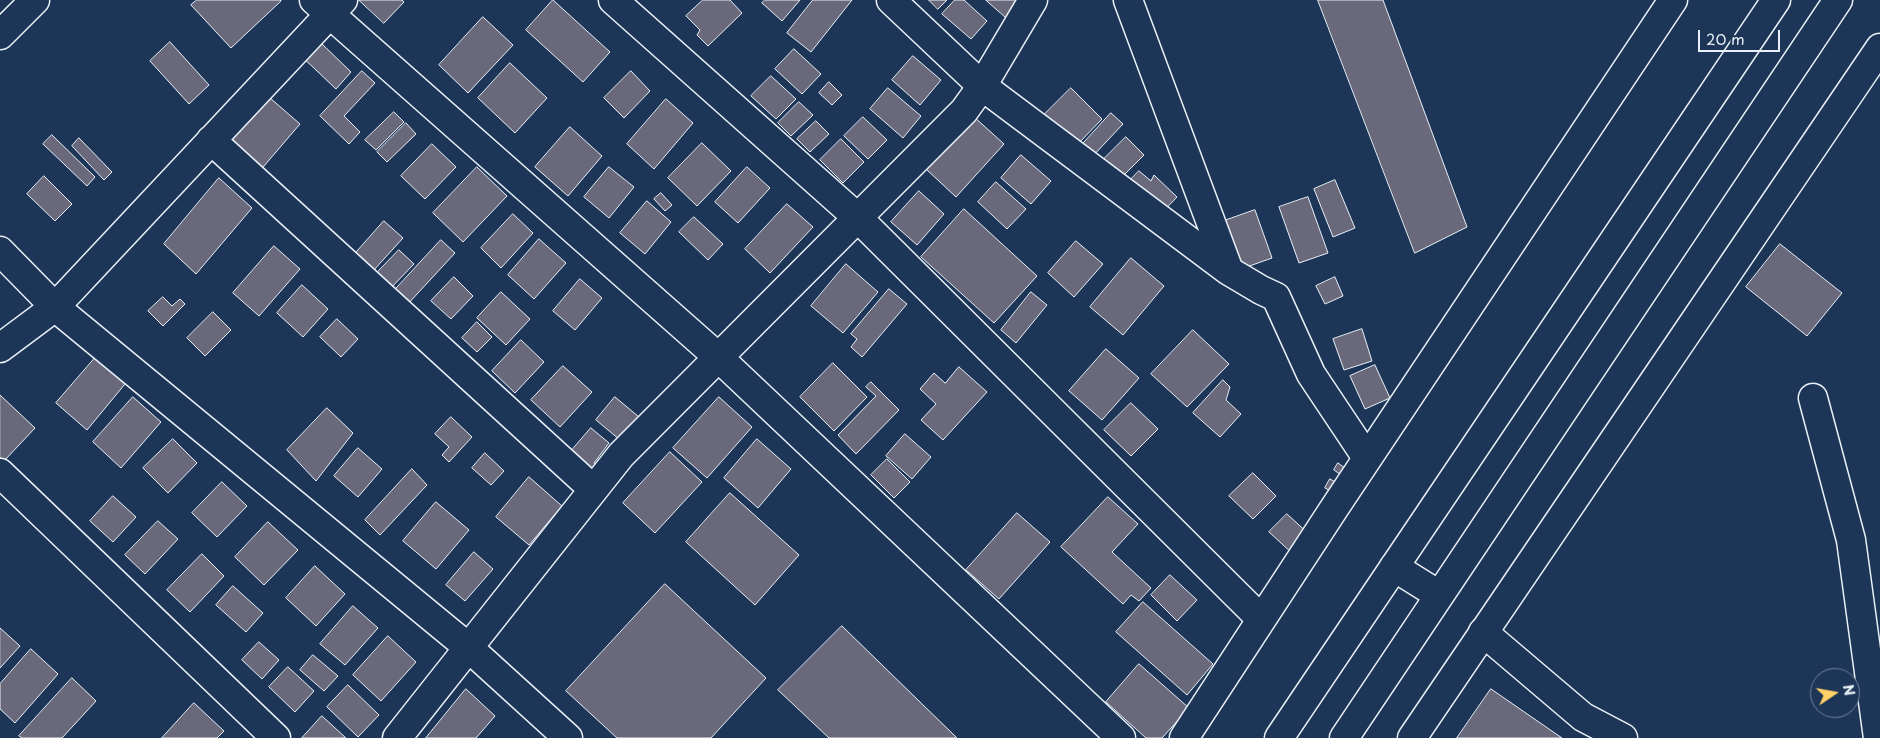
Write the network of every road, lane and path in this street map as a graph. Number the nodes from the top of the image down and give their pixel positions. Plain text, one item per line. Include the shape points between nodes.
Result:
1 (35, 0) edge
2 (613, 0) edge
3 (891, 0) edge
4 (1033, 0) edge
5 (1128, 0) edge
6 (1673, 0) edge
7 (1776, 0) edge
8 (1838, 0) edge
9 (329, 5) edge
10 (0, 35) edge
11 (1880, 48) edge
12 (982, 86) junction
13 (211, 140) junction
14 (858, 218) junction
15 (0, 251) edge
16 (1229, 271) junction
17 (55, 307) junction
18 (0, 348) edge
19 (718, 357) junction
20 (1814, 398) dead end
21 (1367, 458) junction
22 (0, 473) edge
23 (594, 489) junction
24 (1394, 567) junction
25 (1440, 595) junction
26 (1261, 619) junction
27 (1483, 632) junction
28 (469, 648) junction
29 (276, 738) edge
30 (397, 738) edge
31 (568, 738) edge
32 (1121, 738) edge
33 (1184, 738) edge
34 (1279, 738) edge
35 (1344, 738) edge
36 (1412, 738) edge
37 (1623, 738) edge
38 (1878, 738) edge

1 - 10 main road
2 - 14 main road
3 - 12 main road
4 - 12 main road
5 - 16 main road
6 - 21 main road
7 - 24 main road
8 - 25 main road
9 - 13 main road
9 - 19 main road
11 - 27 main road
12 - 14 main road via 964,111
12 - 16 main road
13 - 17 main road
13 - 23 main road
14 - 19 main road
14 - 26 main road
15 - 17 main road
16 - 21 main road via 1276,297 1312,374
17 - 18 main road
17 - 28 main road
19 - 23 main road via 621,455
19 - 32 main road
20 - 38 main road via 1851,540
21 - 26 main road
22 - 29 main road
23 - 28 main road
24 - 25 main road
24 - 34 main road
25 - 35 main road
26 - 33 main road
27 - 36 main road
27 - 37 main road via 1583,716
28 - 30 main road
28 - 31 main road

